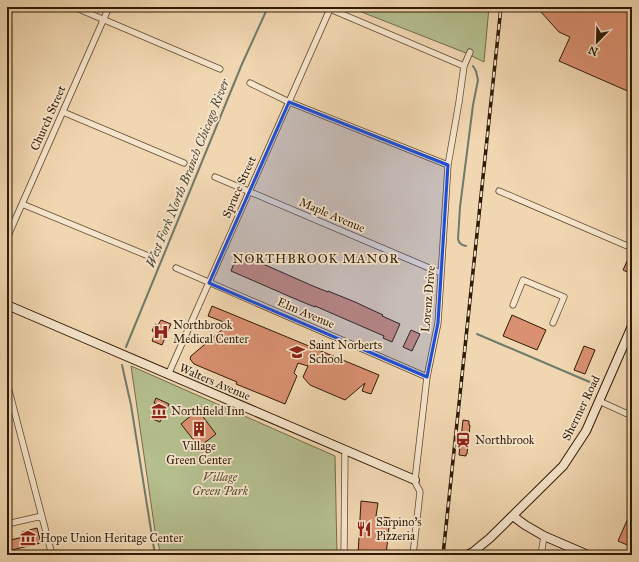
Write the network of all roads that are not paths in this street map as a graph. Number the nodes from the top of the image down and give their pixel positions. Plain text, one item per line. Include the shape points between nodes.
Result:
1 (12, 7) edge
2 (74, 7) edge
3 (109, 7) edge
4 (7, 11) edge
5 (104, 20) junction
6 (470, 52) dead end
7 (464, 66) junction
8 (220, 69) dead end
9 (250, 83) dead end
10 (289, 102) junction
11 (63, 112) junction
12 (184, 163) dead end
13 (448, 165) junction
14 (215, 177) dead end
15 (250, 191) junction
16 (499, 191) dead end
17 (22, 204) junction
18 (7, 238) edge
19 (632, 248) edge
20 (146, 255) dead end
21 (176, 268) dead end
22 (441, 273) junction
23 (209, 283) junction
24 (7, 305) edge
25 (512, 305) dead end
26 (553, 323) dead end
27 (632, 326) edge
28 (168, 375) junction
29 (428, 377) junction
30 (7, 383) edge
31 (599, 401) junction
32 (632, 416) edge
33 (345, 450) junction
34 (415, 480) junction
35 (42, 516) junction
36 (513, 516) junction
37 (7, 524) edge
38 (544, 536) junction
39 (52, 555) edge
40 (344, 555) edge
41 (413, 555) edge
42 (467, 555) edge
43 (541, 555) edge
44 (588, 555) edge

1 - 4 street
2 - 5 street
3 - 5 street, Church Street
5 - 8 street
5 - 11 street, Church Street
6 - 7 street, Lorenz Drive
7 - 10 street, Spruce Street via 330,9
7 - 13 street, Lorenz Drive
9 - 10 street
10 - 13 street
10 - 15 street, Spruce Street
11 - 12 street
11 - 17 street, Church Street
13 - 22 street, Lorenz Drive
14 - 15 street, Maple Avenue
15 - 22 street, Maple Avenue
15 - 23 street, Spruce Street
16 - 19 street
17 - 18 street, Church Street
17 - 20 street
21 - 23 street, Elm Avenue
22 - 29 street, Lorenz Drive via 438,323
23 - 28 street, Spruce Street
23 - 29 street, Elm Avenue
24 - 28 street, Walters Avenue
25 - 26 street via 523,280 564,297
27 - 31 street, Shermer Road
28 - 33 street, Walters Avenue
29 - 34 street, Lorenz Drive
30 - 35 street
31 - 32 street
31 - 36 street, Shermer Road via 586,431 563,466
33 - 34 street, Walters Avenue
33 - 40 street
34 - 41 street, Lorenz Drive via 420,492
35 - 37 street
35 - 39 street
36 - 38 street
36 - 42 street, Shermer Road via 485,543
38 - 43 street
38 - 44 street

